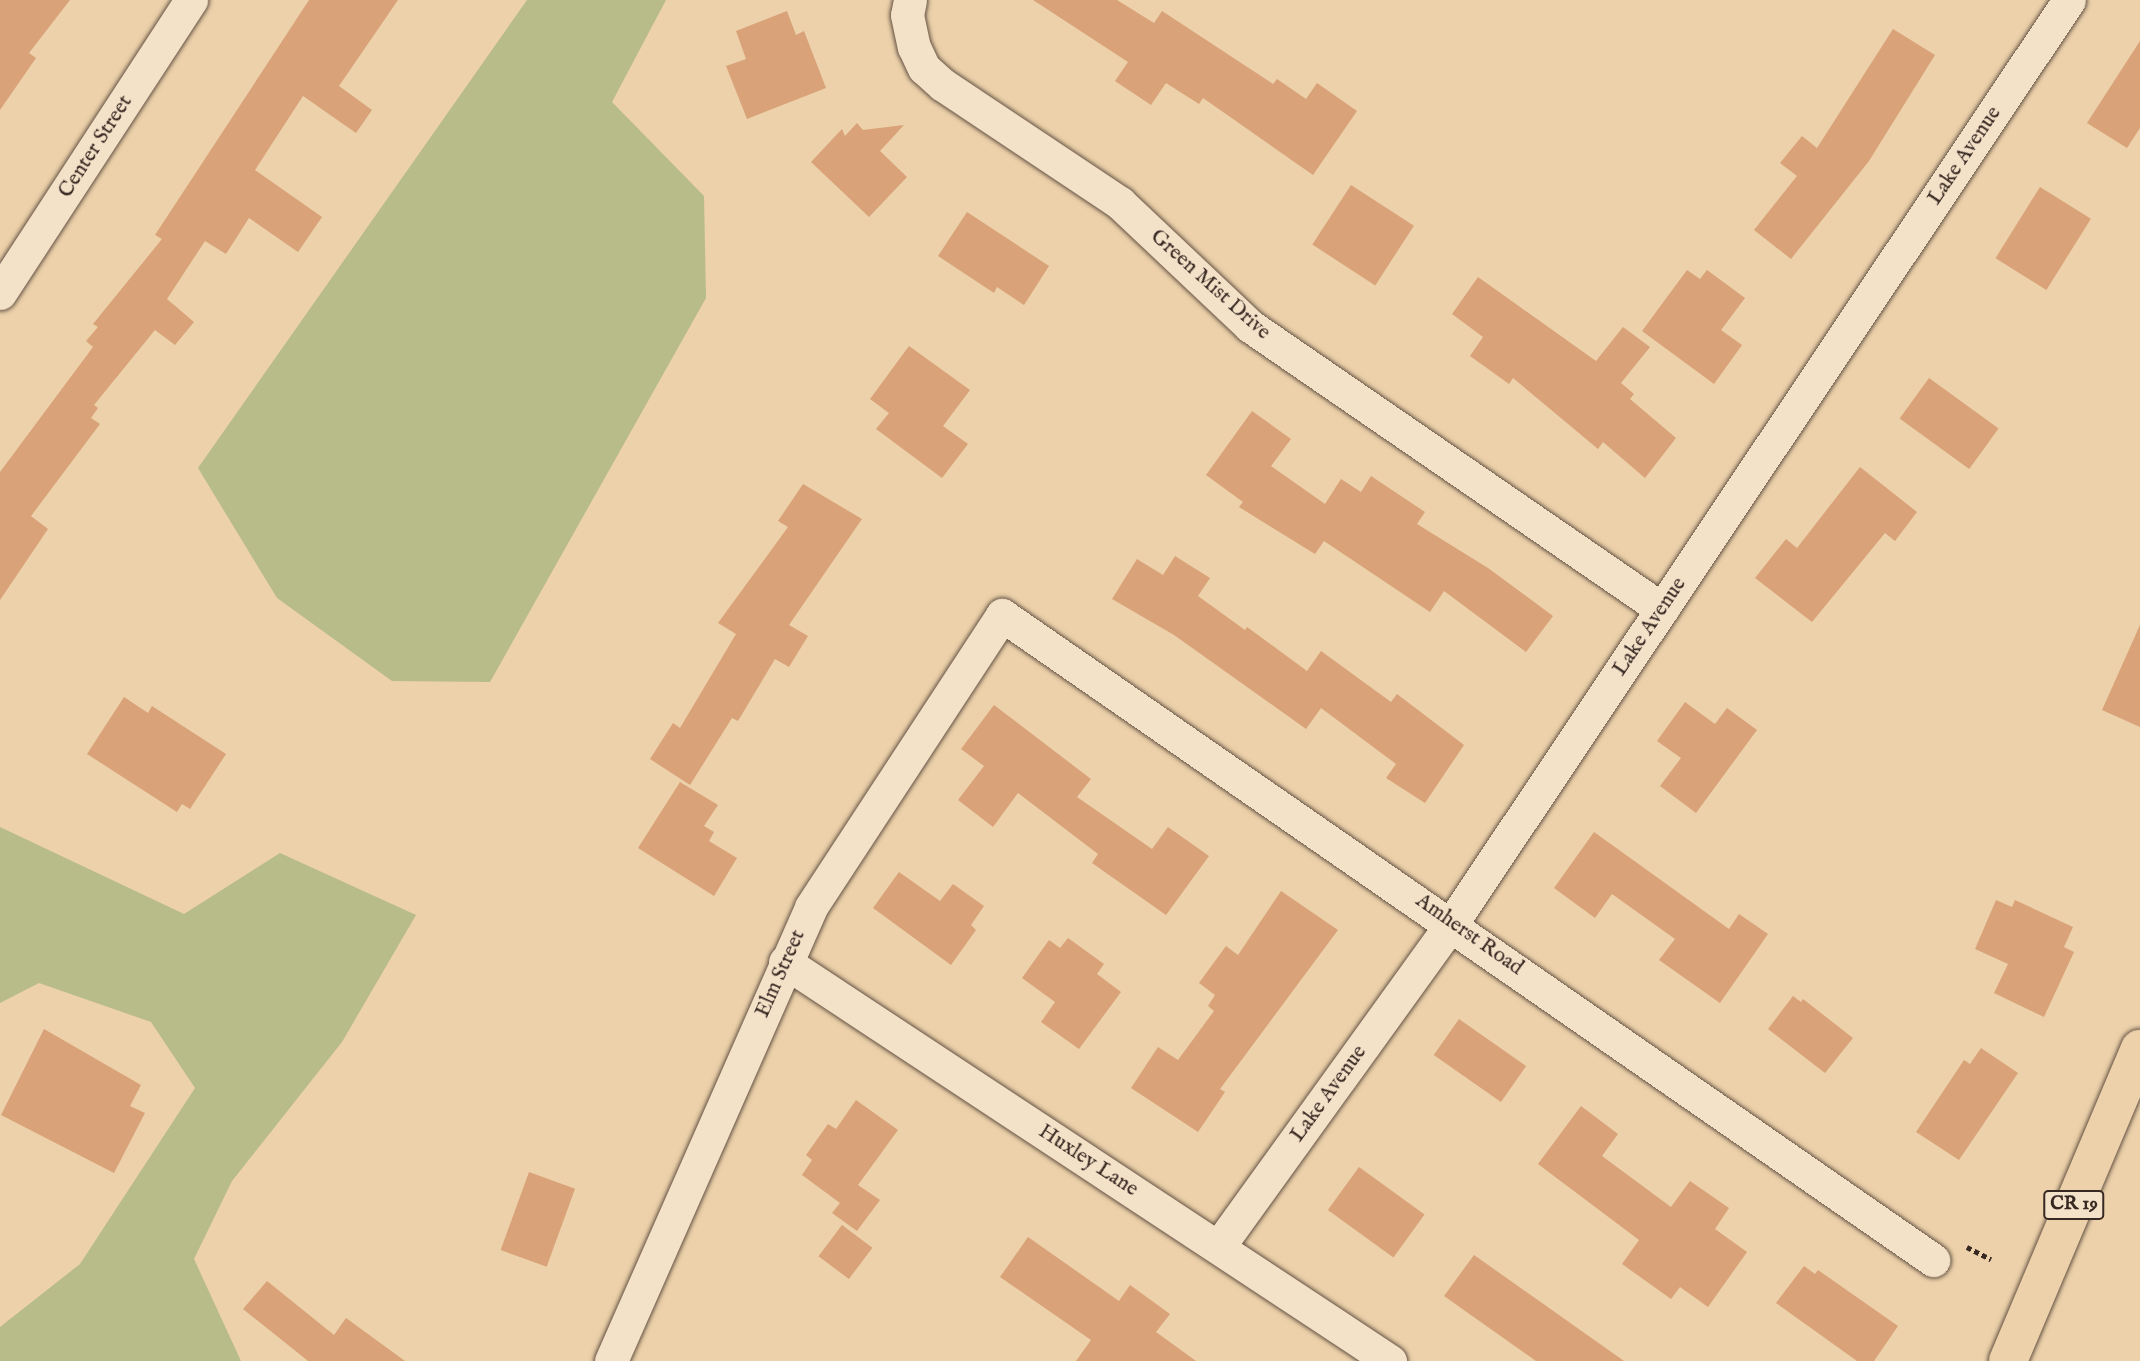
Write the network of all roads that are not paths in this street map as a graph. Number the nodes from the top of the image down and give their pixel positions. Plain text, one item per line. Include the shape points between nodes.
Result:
1 (191, 0) edge
2 (910, 0) edge
3 (2069, 0) edge
4 (0, 293) edge
5 (1662, 609) junction
6 (1002, 615) joint
7 (1452, 923) junction
8 (785, 962) junction
9 (2140, 1049) edge
10 (1219, 1246) junction
11 (1933, 1260) dead end
12 (611, 1361) edge
13 (1390, 1361) edge
14 (2008, 1361) edge

1 - 4 street, Center Street
2 - 5 street, Green Mist Drive via 907,15 914,47 924,68 943,85 1119,203 1250,326
3 - 5 street, Lake Avenue
5 - 7 street, Lake Avenue
6 - 7 street, Amherst Road
6 - 8 street, Elm Street via 811,907
7 - 10 street, Lake Avenue
7 - 11 street, Amherst Road
8 - 10 street, Huxley Lane
8 - 12 street, Elm Street
9 - 14 main road, CR 19
10 - 13 street, Huxley Lane

